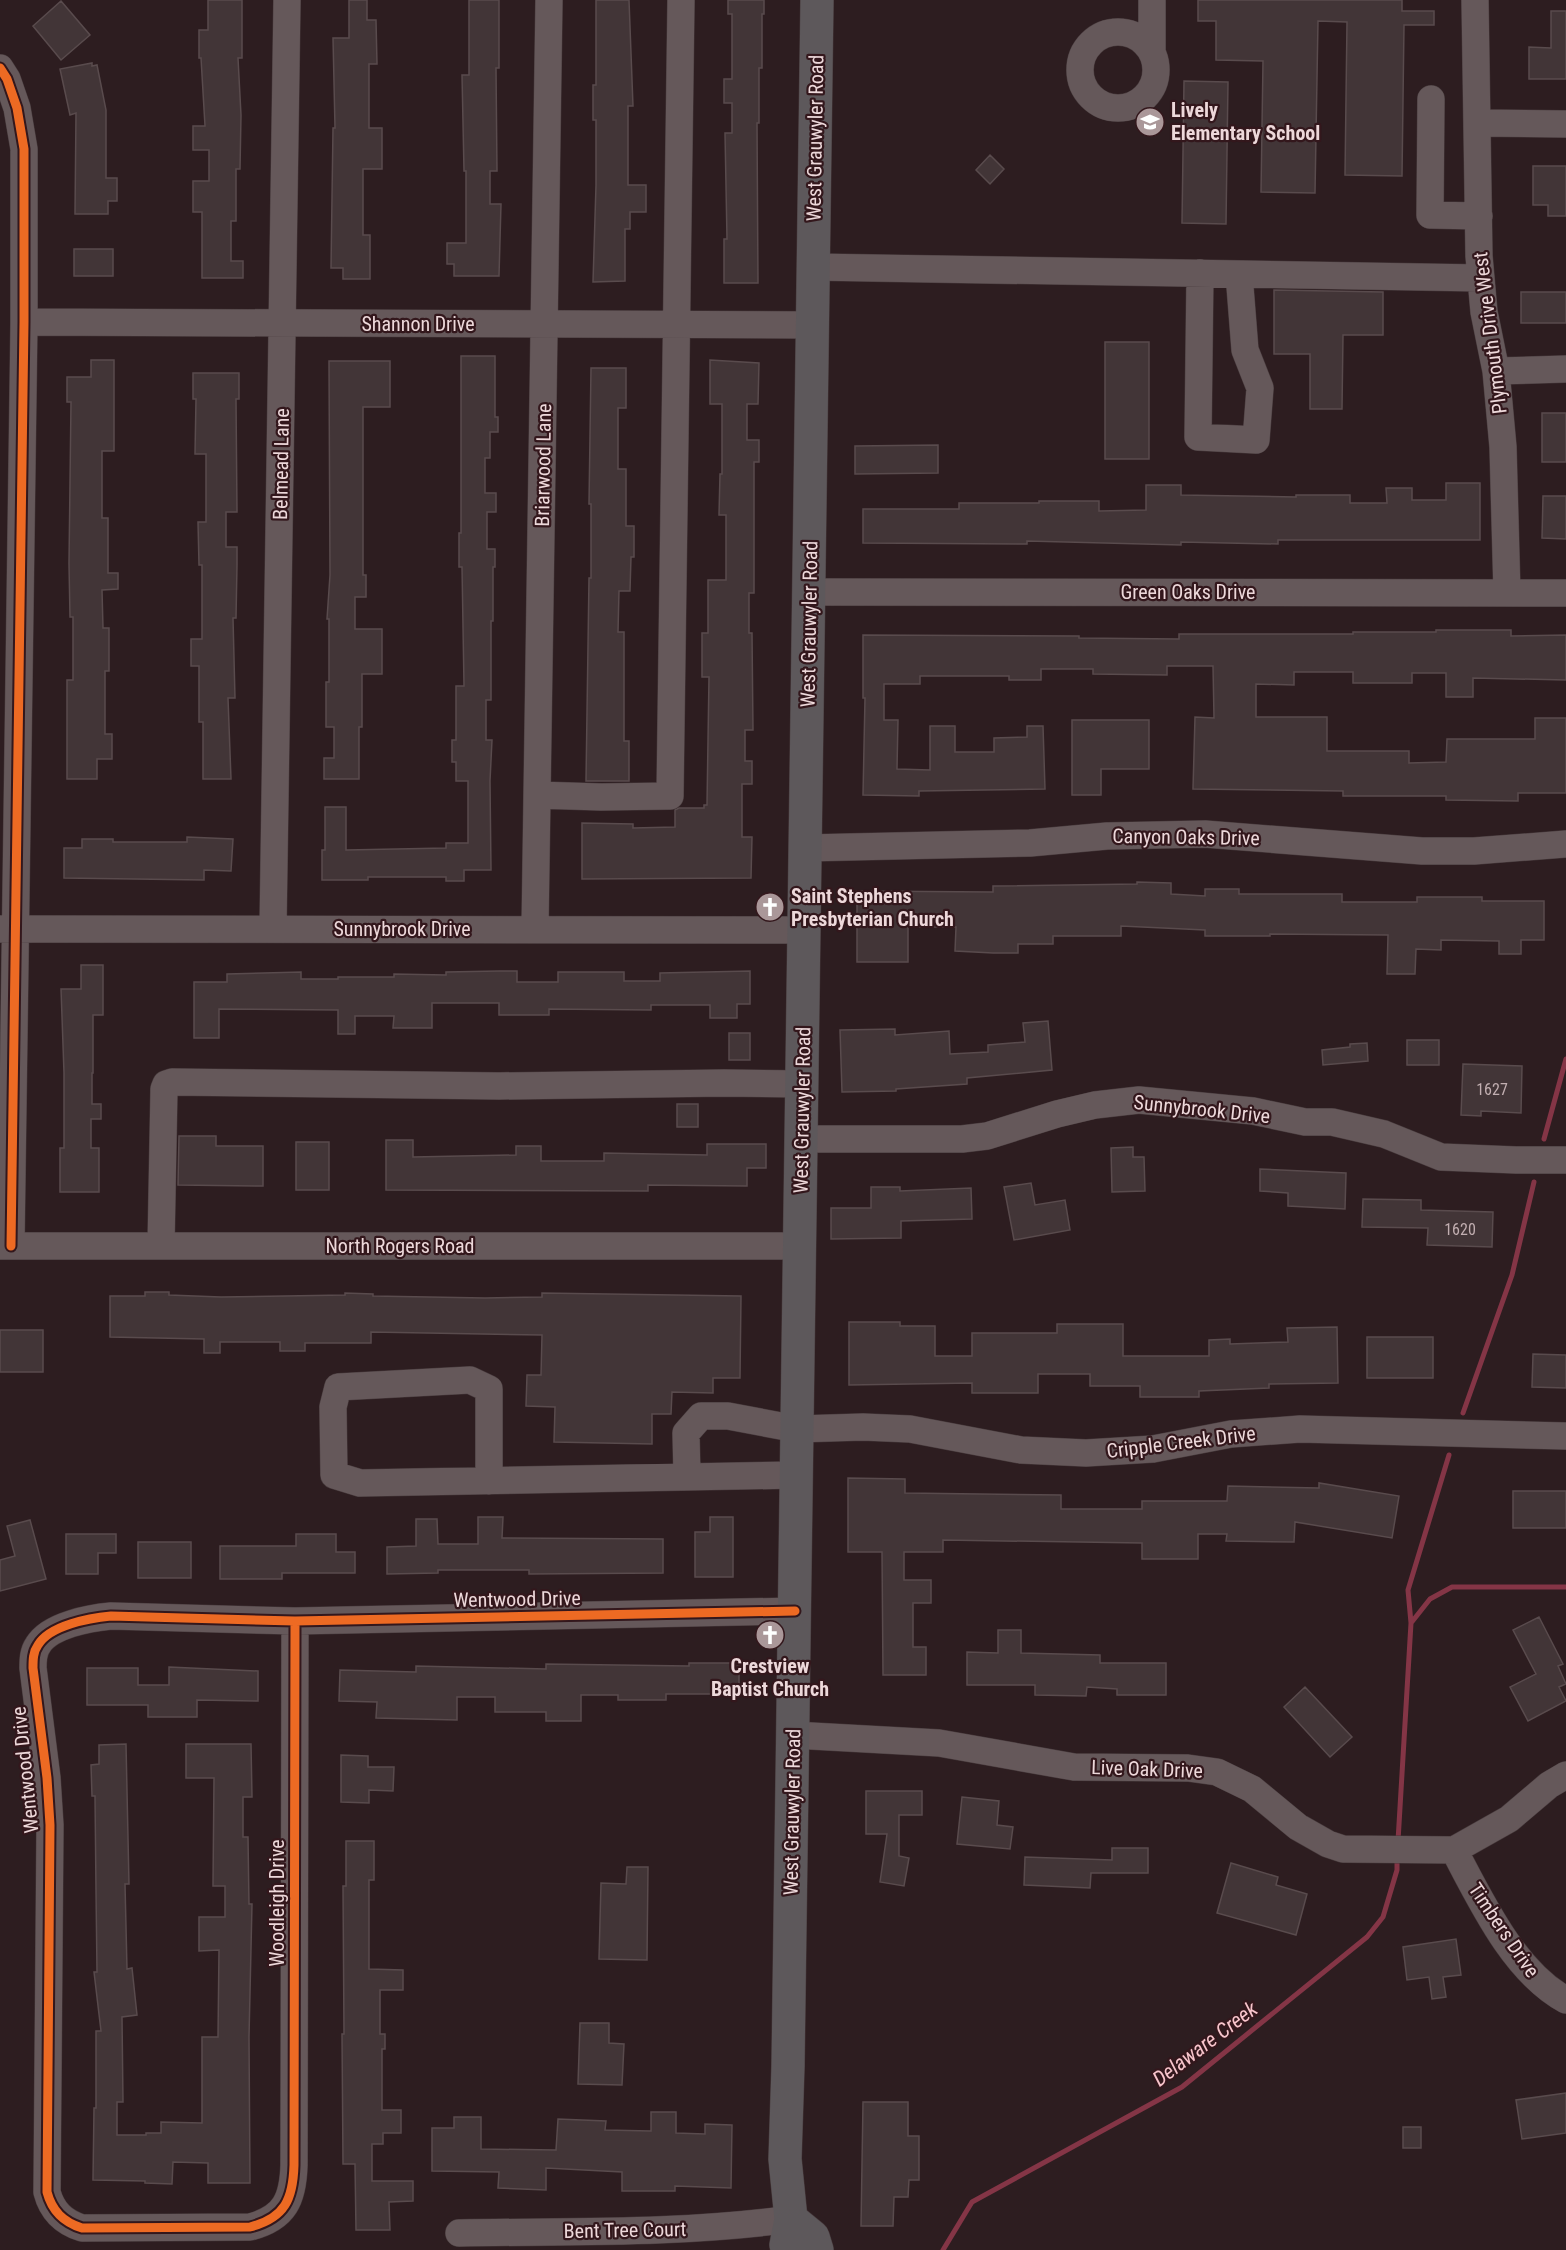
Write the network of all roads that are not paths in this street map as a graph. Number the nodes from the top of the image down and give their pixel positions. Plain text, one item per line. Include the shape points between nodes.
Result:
1 (287, 0) edge
2 (549, 0) edge
3 (681, 0) edge
4 (818, 0) edge
5 (1152, 0) edge
6 (1475, 0) edge
7 (1152, 51) dead end
8 (0, 68) edge
9 (1431, 99) dead end
10 (1477, 123) junction
11 (1566, 124) edge
12 (1479, 216) junction
13 (813, 267) junction
14 (1200, 273) junction
15 (1239, 274) junction
16 (1481, 278) junction
17 (24, 322) junction
18 (283, 323) junction
19 (545, 325) junction
20 (675, 325) junction
21 (813, 325) junction
22 (1566, 369) edge
23 (1496, 370) junction
24 (809, 592) junction
25 (1507, 593) junction
26 (1566, 593) edge
27 (537, 795) junction
28 (1566, 844) edge
29 (805, 848) junction
30 (8, 929) edge
31 (273, 929) junction
32 (535, 929) junction
33 (804, 930) junction
34 (802, 1084) junction
35 (801, 1139) junction
36 (1564, 1160) edge
37 (5, 1246) edge
38 (161, 1246) junction
39 (800, 1246) junction
40 (797, 1429) junction
41 (1566, 1436) edge
42 (796, 1475) junction
43 (687, 1477) junction
44 (489, 1480) junction
45 (795, 1611) junction
46 (295, 1621) junction
47 (793, 1735) junction
48 (1566, 1775) edge
49 (1454, 1850) junction
50 (1566, 2000) edge
51 (294, 2186) joint
52 (459, 2233) dead end
53 (789, 2235) edge
54 (817, 2250) edge

1 - 18 street, Belmead Lane
2 - 19 street, Briarwood Lane
3 - 20 street
4 - 13 main road, West Grauwyler Road
5 - 7 street
6 - 10 street, Plymouth Drive West
8 - 17 street via 17,108 24,149
9 - 12 street via 1430,215
10 - 11 street
10 - 12 street, Plymouth Drive West
12 - 16 street, Plymouth Drive West
13 - 14 street
13 - 21 main road, West Grauwyler Road
14 - 15 street
14 - 15 street via 1198,437 1256,440 1260,388 1245,350
15 - 16 street
16 - 23 street, Plymouth Drive West
17 - 18 street, Shannon Drive
17 - 30 street
18 - 19 street, Shannon Drive
18 - 31 street, Belmead Lane
19 - 20 street, Shannon Drive
19 - 27 street, Briarwood Lane
20 - 21 street, Shannon Drive
20 - 27 street via 670,796
21 - 24 main road, West Grauwyler Road
22 - 23 street
23 - 25 street, Plymouth Drive West via 1503,447
24 - 25 street, Green Oaks Drive
24 - 29 main road, West Grauwyler Road
25 - 26 street, Green Oaks Drive
27 - 32 street, Briarwood Lane
28 - 29 street, Canyon Oaks Drive via 1422,851 1205,834
29 - 33 main road, West Grauwyler Road
30 - 31 street, Sunnybrook Drive
30 - 37 street
31 - 32 street, Sunnybrook Drive
32 - 33 street, Sunnybrook Drive
33 - 34 main road, West Grauwyler Road
34 - 35 main road, West Grauwyler Road
34 - 38 street via 172,1082 164,1089
35 - 36 street, Sunnybrook Drive via 962,1139 987,1136 1095,1105 1139,1100 1253,1111 1305,1122 1332,1122 1384,1134 1441,1157
35 - 39 main road, West Grauwyler Road
37 - 38 street, North Rogers Road
38 - 39 street, North Rogers Road
39 - 40 main road, West Grauwyler Road
40 - 41 street, Cripple Creek Drive via 910,1430 1021,1450 1086,1453 1154,1449 1231,1434 1300,1429
40 - 42 main road, West Grauwyler Road
40 - 43 street, Cripple Creek Drive via 728,1416 701,1416 686,1433
42 - 43 street
42 - 45 main road, West Grauwyler Road
43 - 44 street
44 - 44 street via 360,1483 334,1475 333,1407 338,1387 470,1380 489,1389
45 - 46 street, Wentwood Drive
45 - 47 main road, West Grauwyler Road
46 - 51 street, Woodleigh Drive
46 - 51 street, Wentwood Drive via 91,1618 48,1635 34,1652 33,1668 50,1825 47,2173 51,2205 70,2224 82,2228 250,2227 265,2223 282,2211
47 - 49 street, Live Oak Drive via 939,1743 1074,1767 1217,1772 1252,1789 1298,1827 1343,1849
47 - 53 main road, West Grauwyler Road via 785,2159
48 - 49 street, Live Oak Drive via 1509,1819
49 - 50 street, Timbers Drive via 1484,1906 1527,1970
52 - 53 street, Bent Tree Court via 740,2226
53 - 54 main road via 813,2237

